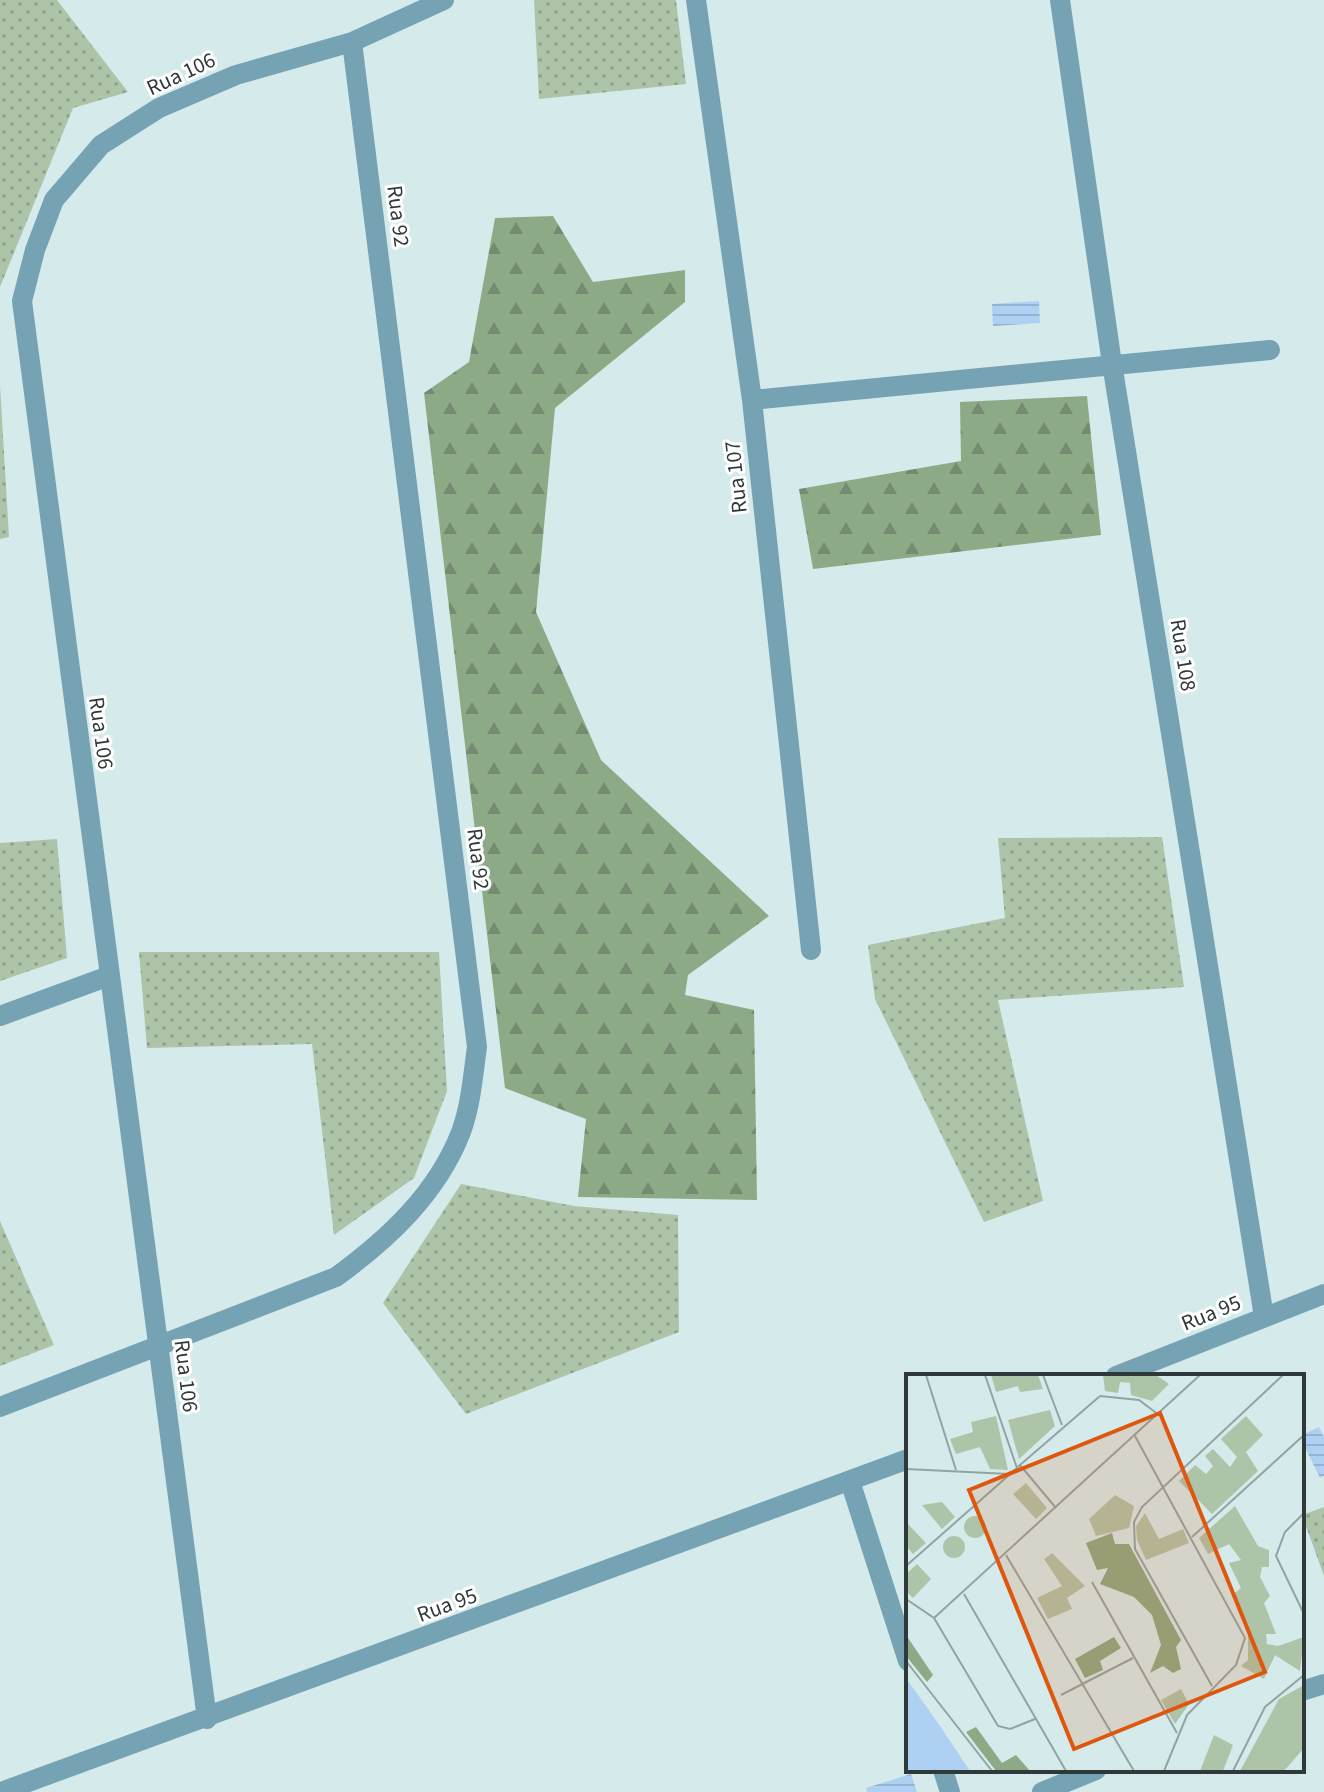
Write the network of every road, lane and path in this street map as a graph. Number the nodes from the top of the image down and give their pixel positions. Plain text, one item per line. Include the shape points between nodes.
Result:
1 (444, 0) edge
2 (696, 0) edge
3 (1060, 0) edge
4 (352, 42) junction
5 (1270, 350) dead end
6 (1112, 365) junction
7 (752, 400) junction
8 (811, 950) dead end
9 (109, 976) junction
10 (0, 1016) edge
11 (1324, 1294) edge
12 (1264, 1317) junction
13 (158, 1346) junction
14 (1121, 1374) edge
15 (0, 1407) edge
16 (906, 1460) edge
17 (850, 1481) junction
18 (906, 1655) edge
19 (1324, 1684) edge
20 (1304, 1690) edge
21 (207, 1719) junction
22 (944, 1772) edge
23 (1091, 1772) edge
24 (11, 1790) edge
25 (1046, 1791) edge
26 (950, 1792) edge

1 - 4 street, Rua 106
2 - 7 street, Rua 107
3 - 6 street, Rua 108
4 - 9 street, Rua 106 via 236,75 159,108 101,145 54,200 35,250 22,301
4 - 13 street, Rua 92 via 477,1047 460,1133 416,1208 377,1247 336,1277
5 - 6 street
6 - 7 street
6 - 12 street, Rua 108
7 - 8 street, Rua 107
9 - 10 street
9 - 13 street, Rua 106
11 - 12 street, Rua 95
12 - 14 street, Rua 95
13 - 15 street, Rua 92
13 - 21 street, Rua 106
16 - 17 street, Rua 95
17 - 18 street
17 - 21 street, Rua 95
19 - 20 street
21 - 24 street, Rua 95
22 - 26 street
23 - 25 street

